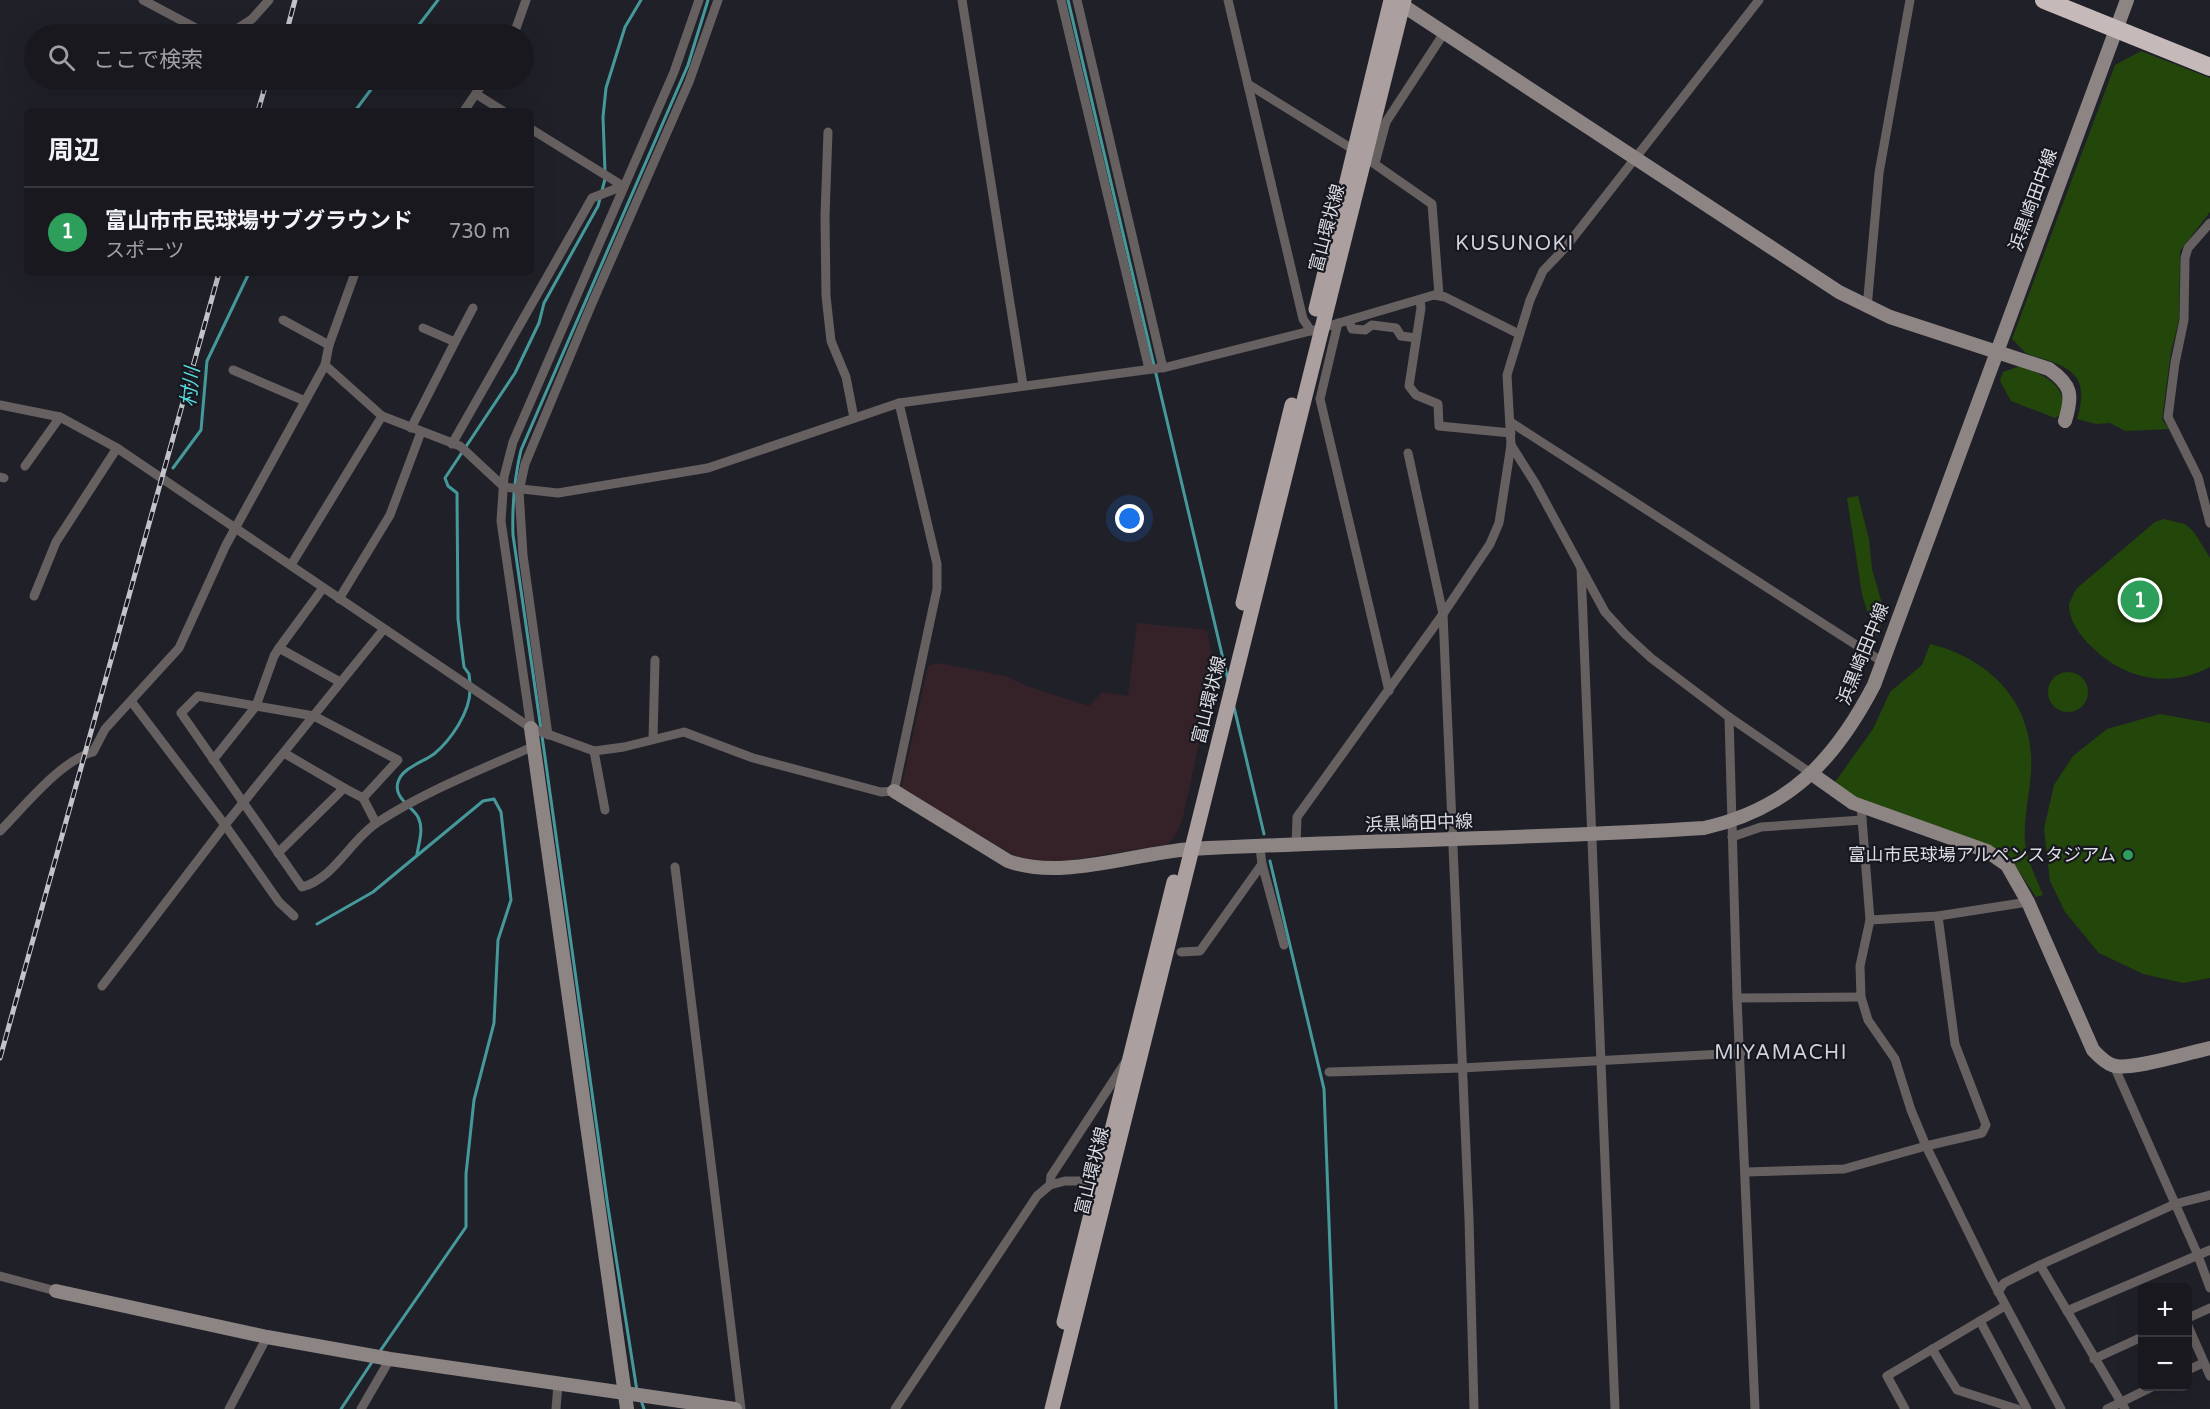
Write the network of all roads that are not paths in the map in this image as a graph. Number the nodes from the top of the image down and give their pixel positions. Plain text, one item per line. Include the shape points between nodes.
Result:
1 (143, 0) edge
2 (269, 0) edge
3 (526, 0) edge
4 (699, 0) edge
5 (718, 0) edge
6 (962, 0) edge
7 (1061, 0) edge
8 (1077, 0) edge
9 (1227, 0) edge
10 (1759, 0) edge
11 (1910, 0) edge
12 (2044, 0) edge
13 (2127, 0) edge
14 (1398, 2) edge
15 (1080, 15) junction
16 (1065, 19) junction
17 (188, 24) edge
18 (244, 24) edge
19 (518, 24) edge
20 (2115, 30) junction
21 (1444, 33) junction
22 (2210, 67) edge
23 (1248, 84) junction
24 (479, 90) edge
25 (476, 94) junction
26 (466, 108) edge
27 (497, 108) edge
28 (534, 131) edge
29 (828, 132) dead end
30 (1365, 157) junction
31 (1633, 159) junction
32 (623, 186) junction
33 (2210, 223) edge
34 (354, 276) edge
35 (1439, 295) junction
36 (1420, 300) junction
37 (473, 308) dead end
38 (1868, 308) junction
39 (282, 320) dead end
40 (1349, 321) junction
41 (1338, 323) junction
42 (423, 328) dead end
43 (1316, 329) junction
44 (1519, 334) junction
45 (1416, 338) junction
46 (455, 342) junction
47 (329, 345) junction
48 (1996, 351) junction
49 (325, 365) junction
50 (1163, 368) junction
51 (1149, 369) junction
52 (233, 370) dead end
53 (1023, 385) junction
54 (305, 401) junction
55 (899, 403) junction
56 (0, 405) edge
57 (382, 416) junction
58 (60, 417) junction
59 (854, 418) junction
60 (2065, 421) dead end
61 (411, 428) junction
62 (1511, 428) junction
63 (421, 432) junction
64 (452, 444) junction
65 (1511, 445) junction
66 (117, 448) junction
67 (1408, 453) dead end
68 (25, 466) dead end
69 (504, 487) junction
70 (519, 491) junction
71 (2210, 523) edge
72 (236, 528) junction
73 (291, 566) junction
74 (1581, 568) junction
75 (322, 588) junction
76 (34, 596) dead end
77 (339, 600) junction
78 (1443, 614) junction
79 (383, 630) junction
80 (279, 648) junction
81 (655, 660) dead end
82 (1881, 662) junction
83 (340, 682) junction
84 (1389, 691) junction
85 (131, 701) junction
86 (256, 706) junction
87 (314, 716) junction
88 (1729, 717) junction
89 (531, 728) junction
90 (548, 735) junction
91 (653, 739) junction
92 (532, 747) junction
93 (594, 751) junction
94 (284, 753) junction
95 (213, 760) junction
96 (1812, 774) junction
97 (344, 788) junction
98 (894, 791) junction
99 (363, 798) junction
100 (244, 805) junction
101 (605, 810) dead end
102 (1861, 813) junction
103 (1731, 822) junction
104 (376, 823) junction
105 (225, 825) junction
106 (0, 831) edge
107 (1591, 834) junction
108 (1732, 837) junction
109 (1453, 840) junction
110 (1296, 846) junction
111 (1260, 848) junction
112 (1187, 850) junction
113 (278, 853) junction
114 (1262, 864) junction
115 (675, 867) dead end
116 (2028, 902) junction
117 (294, 916) dead end
118 (1938, 916) junction
119 (1870, 920) junction
120 (1284, 945) dead end
121 (1181, 952) dead end
122 (102, 986) dead end
123 (1861, 997) junction
124 (1737, 999) junction
125 (2210, 1048) edge
126 (1741, 1053) junction
127 (1130, 1055) junction
128 (1600, 1061) junction
129 (2114, 1066) junction
130 (1462, 1068) junction
131 (1329, 1072) dead end
132 (1926, 1146) junction
133 (1746, 1172) junction
134 (1099, 1181) junction
135 (1050, 1185) junction
136 (2210, 1196) edge
137 (2175, 1204) junction
138 (2210, 1250) edge
139 (2197, 1253) junction
140 (2040, 1265) junction
141 (0, 1276) edge
142 (2210, 1288) edge
143 (56, 1291) joint
144 (1998, 1292) junction
145 (2005, 1306) junction
146 (2210, 1308) edge
147 (2067, 1311) junction
148 (2192, 1316) edge
149 (1980, 1321) junction
150 (267, 1336) junction
151 (2192, 1337) edge
152 (2138, 1339) edge
153 (1932, 1349) junction
154 (390, 1359) junction
155 (2094, 1359) junction
156 (2203, 1362) junction
157 (2192, 1368) edge
158 (2210, 1376) edge
159 (558, 1384) junction
160 (2146, 1391) edge
161 (624, 1394) junction
162 (2123, 1406) edge
163 (229, 1409) edge
164 (361, 1409) edge
165 (556, 1409) edge
166 (627, 1409) edge
167 (735, 1409) edge
168 (741, 1409) edge
169 (895, 1409) edge
170 (1042, 1409) edge
171 (1052, 1409) edge
172 (1474, 1409) edge
173 (1615, 1409) edge
174 (1755, 1409) edge
175 (1905, 1409) edge
176 (2017, 1409) edge
177 (2027, 1409) edge
178 (2061, 1409) edge
179 (2107, 1409) edge

1 - 17 street
2 - 18 street
3 - 19 street
4 - 32 street via 674,72
5 - 70 street via 689,82 536,436
6 - 53 street
7 - 16 street
8 - 15 street
9 - 23 street
10 - 31 street
11 - 38 street via 1879,173
12 - 20 highway
13 - 20 street, 浜黒崎田中線
14 - 21 street
14 - 30 main road, 富山環状線
15 - 16 street
15 - 50 street
16 - 51 street
20 - 22 highway
20 - 48 street, 浜黒崎田中線
21 - 30 street
21 - 31 street
23 - 30 street
23 - 43 street via 1303,319
24 - 25 street
25 - 26 street
25 - 27 street
28 - 32 street
29 - 59 street via 826,296 831,341 846,377
30 - 35 street via 1432,204
30 - 43 main road, 富山環状線
31 - 38 street
31 - 44 street via 1543,271
32 - 64 street via 592,198
32 - 69 street via 513,442
33 - 71 street via 2188,248 2185,258 2184,320 2168,417 2198,477
34 - 47 street
35 - 36 street
35 - 44 street
36 - 40 street
36 - 45 street
37 - 46 street
38 - 48 street
39 - 47 street
40 - 41 street
40 - 45 street via 1352,329 1365,330 1372,324 1396,328 1401,336
41 - 43 street
41 - 84 street via 1320,399
42 - 46 street
43 - 50 street
43 - 112 main road, 富山環状線
44 - 62 street via 1507,375
45 - 62 street via 1410,386 1416,395 1438,404 1438,426
46 - 61 street
47 - 49 street
48 - 60 street via 2049,369 2063,379 2070,406
48 - 82 street, 浜黒崎田中線
49 - 54 street
49 - 57 street
50 - 51 street
51 - 53 street
52 - 54 street
53 - 55 street
54 - 72 street
55 - 59 street
55 - 98 street via 937,564 937,589
56 - 58 street
57 - 61 street
57 - 73 street
58 - 66 street
58 - 68 street
59 - 70 street via 708,468 558,493
61 - 63 street
62 - 65 street
62 - 82 street
63 - 64 street
63 - 77 street via 390,515
64 - 69 street via 460,446
65 - 74 street
65 - 78 street via 1498,523 1481,561
66 - 72 street
66 - 76 street via 56,542
67 - 78 street
69 - 70 street
69 - 89 street via 501,521
70 - 90 street via 523,555
72 - 73 street
72 - 85 street via 179,648
73 - 75 street
74 - 88 street via 1605,612 1625,634
74 - 107 street
75 - 77 street
75 - 80 street
77 - 79 street
78 - 84 street
78 - 109 street
79 - 83 street
79 - 89 street
80 - 83 street
80 - 86 street
81 - 91 street
82 - 96 street, 浜黒崎田中線 via 1854,723
83 - 87 street
84 - 110 street via 1297,817
85 - 105 street
85 - 106 street via 105,729 93,752 65,767
86 - 87 street
86 - 95 street
86 - 95 street via 198,696 181,713
87 - 94 street
87 - 99 street via 398,760
88 - 96 street
88 - 103 street
89 - 90 street
89 - 92 street
90 - 93 street
91 - 93 street
91 - 98 street via 684,732 753,758 881,792
92 - 104 street via 441,787
92 - 161 street
93 - 101 street
94 - 97 street
94 - 100 street
95 - 100 street
96 - 102 street
96 - 103 street, 浜黒崎田中線
97 - 99 street
97 - 113 street
98 - 112 street, 浜黒崎田中線 via 1021,866 1061,868
99 - 104 street
100 - 105 street
100 - 113 street
102 - 108 street via 1761,827
102 - 116 street via 1987,851 2007,865
102 - 119 street
103 - 107 street, 浜黒崎田中線 via 1704,828
103 - 108 street
104 - 113 street via 317,883 302,887
105 - 117 street via 279,902
105 - 122 street
107 - 109 street, 浜黒崎田中線
107 - 128 street
108 - 124 street
109 - 110 street, 浜黒崎田中線
109 - 130 street
110 - 111 street, 浜黒崎田中線
111 - 112 street, 浜黒崎田中線
111 - 114 street
112 - 127 main road, 富山環状線
112 - 171 main road, 富山環状線
114 - 120 street
114 - 121 street via 1200,951
115 - 168 street
116 - 118 street
116 - 129 street via 2093,1050
118 - 119 street
118 - 132 street via 1955,1044 1986,1125 1982,1133
119 - 123 street via 1860,966
123 - 124 street
123 - 132 street via 1868,1020 1895,1059
124 - 126 street
125 - 129 street
126 - 128 street
126 - 133 street
127 - 134 main road, 富山環状線
127 - 135 street via 1051,1176
128 - 130 street
128 - 173 street
129 - 137 street
130 - 131 street
130 - 172 street
132 - 133 street via 1844,1169
132 - 144 street
133 - 174 street
134 - 135 street via 1065,1180
134 - 170 main road, 富山環状線
135 - 169 street via 1037,1196
136 - 137 street
137 - 139 street
137 - 140 street
138 - 139 street
139 - 142 street
139 - 147 street
140 - 144 street via 2004,1283
140 - 147 street
141 - 143 street
143 - 150 street
144 - 145 street
145 - 149 street
145 - 178 street
146 - 148 street
147 - 155 street
149 - 153 street
149 - 177 street
150 - 154 street
150 - 163 street
151 - 156 street
152 - 155 street
153 - 175 street via 1887,1377
153 - 176 street via 1957,1390
154 - 159 street
154 - 164 street
155 - 162 street
156 - 157 street
156 - 158 street
159 - 161 street
159 - 165 street
160 - 162 street
161 - 166 street
161 - 167 street
162 - 179 street

